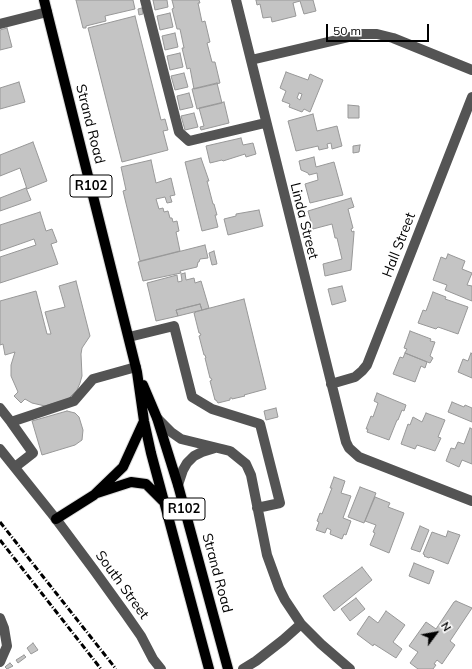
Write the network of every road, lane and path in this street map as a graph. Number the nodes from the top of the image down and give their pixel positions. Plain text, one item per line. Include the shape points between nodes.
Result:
1 (44, 0) edge
2 (145, 0) edge
3 (236, 0) edge
4 (47, 12) junction
5 (0, 24) edge
6 (251, 60) junction
7 (472, 70) edge
8 (472, 96) edge
9 (265, 123) junction
10 (129, 337) junction
11 (137, 370) junction
12 (331, 384) junction
13 (0, 408) edge
14 (157, 418) junction
15 (144, 421) junction
16 (12, 422) junction
17 (215, 448) junction
18 (0, 449) edge
19 (15, 467) junction
20 (178, 485) junction
21 (94, 495) junction
22 (164, 502) junction
23 (472, 502) edge
24 (257, 508) junction
25 (56, 519) junction
26 (0, 618) edge
27 (301, 624) junction
28 (0, 662) edge
29 (161, 669) edge
30 (209, 669) edge
31 (228, 669) edge
32 (243, 669) edge
33 (350, 669) edge

1 - 4 main road, Strand Road / R102
2 - 9 street via 179,132 189,141
3 - 6 street, Linda Street
4 - 5 street
4 - 10 main road, Strand Road / R102
6 - 7 street via 362,34 376,34 393,38
6 - 9 street, Linda Street
8 - 12 street, Hall Street via 367,365 355,377
9 - 12 street, Linda Street
10 - 11 main road, Strand Road / R102
10 - 24 street via 174,326 192,396 212,409 260,424 280,503
11 - 14 main road, Strand Road / R102
11 - 15 main road, Strand Road / R102
11 - 16 street via 93,379 74,401
12 - 23 street, Linda Street via 349,448 359,456
13 - 16 street
14 - 17 street via 181,439
14 - 20 main road, Strand Road / R102
15 - 21 main road via 123,467
15 - 22 main road, Strand Road / R102
16 - 19 street via 33,453
17 - 20 street via 202,452 191,460 183,470
17 - 24 street via 230,451 246,464
18 - 19 street, South Street
19 - 25 street, South Street
20 - 31 main road, Strand Road / R102
21 - 22 main road via 131,482 146,484
21 - 25 main road
22 - 30 main road, Strand Road / R102
24 - 27 street via 273,575
25 - 29 street, South Street via 125,613
26 - 28 street via 7,646
27 - 32 street via 256,662
27 - 33 street

